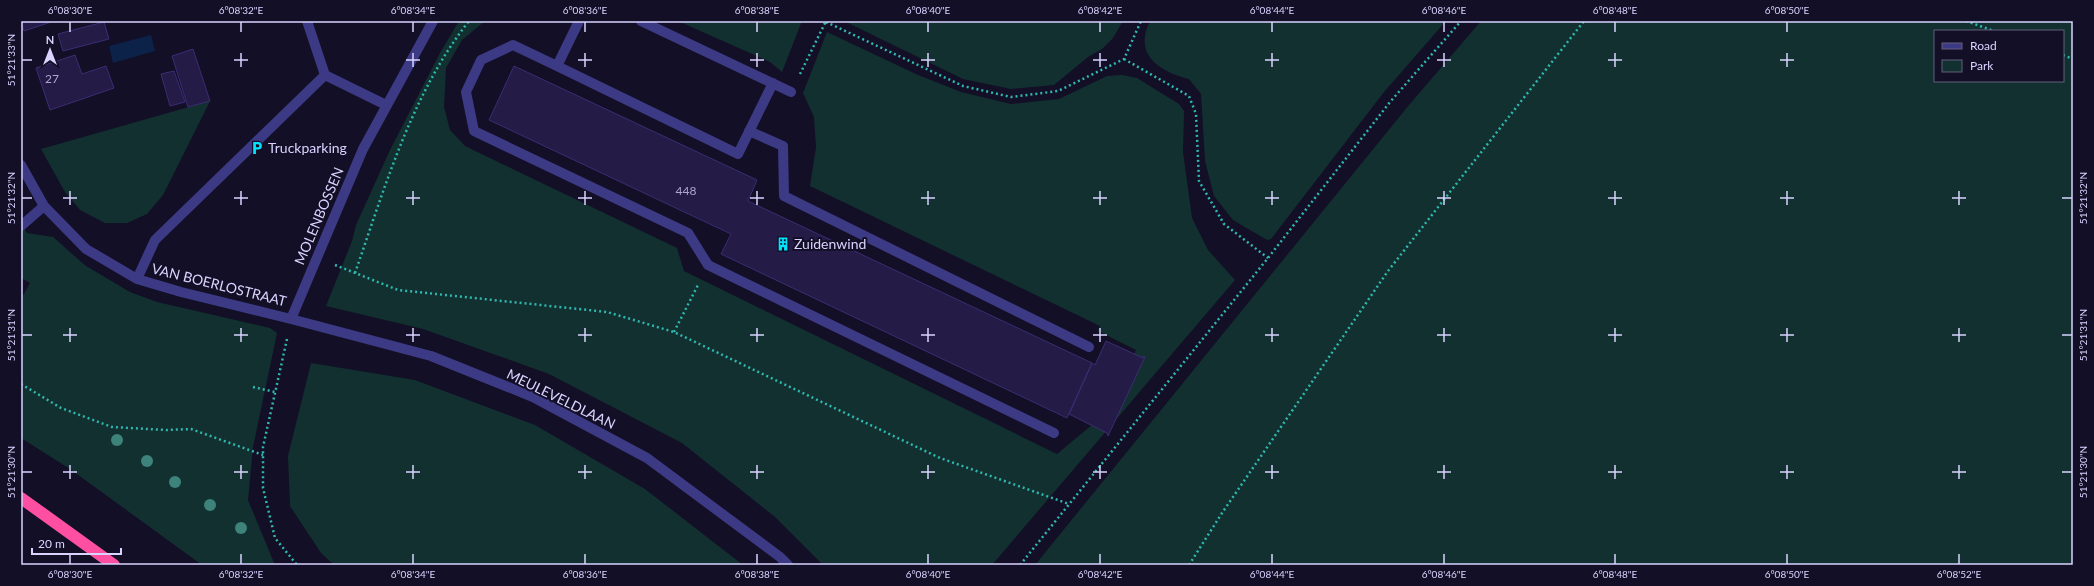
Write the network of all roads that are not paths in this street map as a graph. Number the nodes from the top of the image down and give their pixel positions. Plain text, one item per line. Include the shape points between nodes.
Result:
1 (307, 21) edge
2 (433, 21) edge
3 (579, 21) edge
4 (641, 21) edge
5 (557, 66) junction
6 (325, 75) junction
7 (773, 83) junction
8 (791, 92) road end
9 (386, 105) junction
10 (749, 131) junction
11 (21, 165) edge
12 (44, 206) junction
13 (21, 226) edge
14 (137, 278) junction
15 (292, 318) junction
16 (1089, 347) dead end
17 (1054, 433) dead end
18 (21, 498) edge
19 (114, 565) edge
20 (788, 565) edge

1 - 6 street
2 - 9 street, MOLENBOSSEN
3 - 5 street
4 - 7 street
5 - 10 street via 738,154
5 - 17 street via 513,46 481,60 466,92 474,131 688,233 708,265
6 - 9 street
6 - 14 street via 155,240
7 - 8 street
7 - 10 street
9 - 15 street, MOLENBOSSEN via 363,149
10 - 16 street via 783,146 784,196
11 - 12 street, VAN BOERLOSTRAAT
12 - 13 street
12 - 14 street, VAN BOERLOSTRAAT via 86,249
14 - 15 street, VAN BOERLOSTRAAT via 181,292
15 - 20 street, MEULEVELDLAAN via 431,356 533,398 647,458
18 - 19 highway

